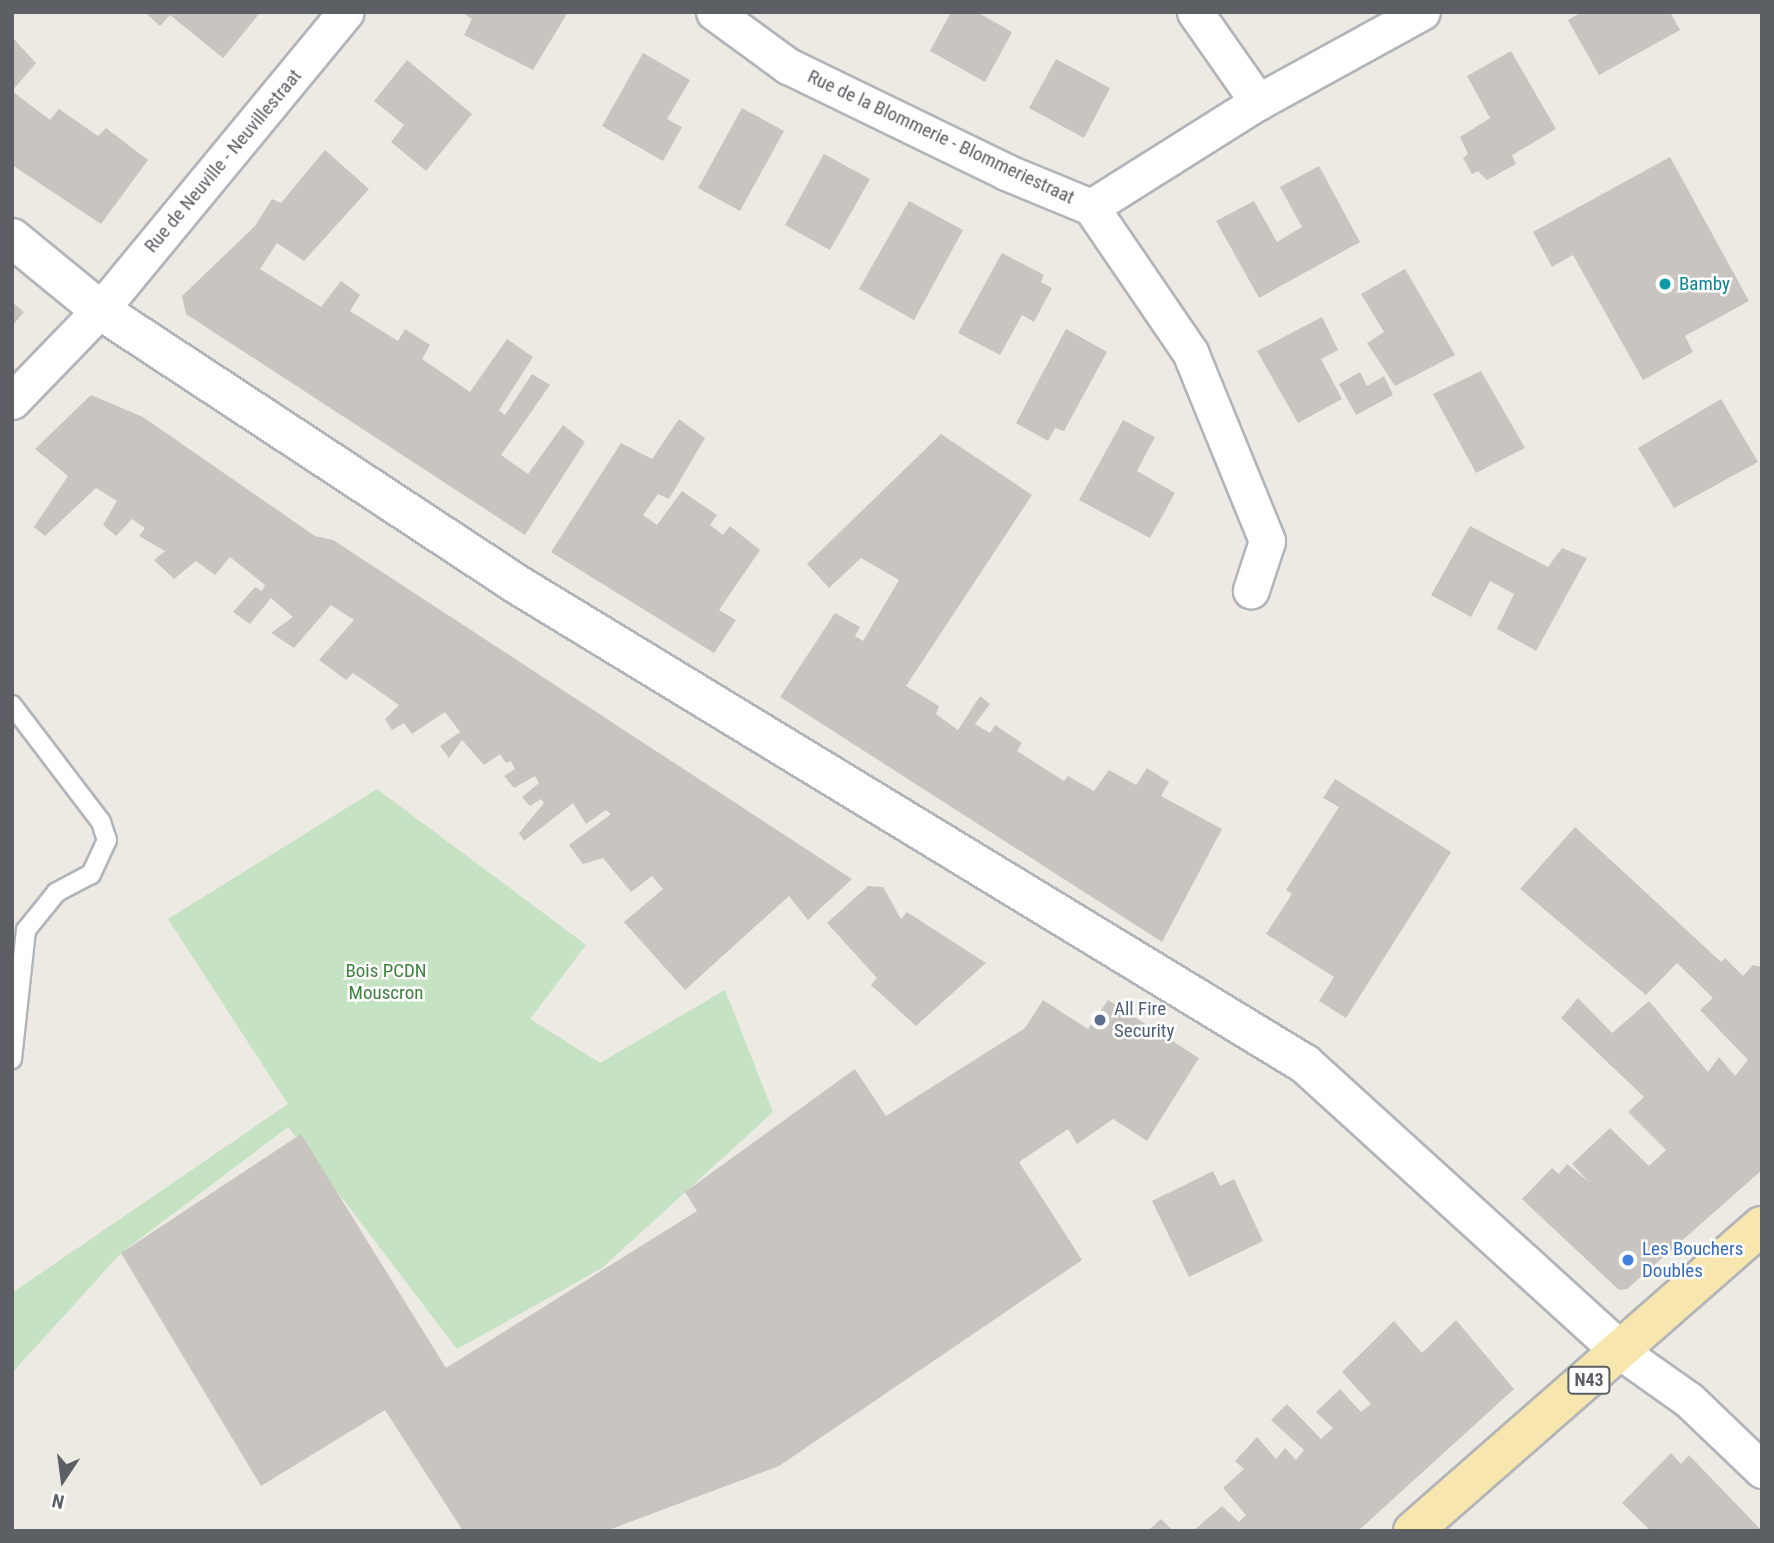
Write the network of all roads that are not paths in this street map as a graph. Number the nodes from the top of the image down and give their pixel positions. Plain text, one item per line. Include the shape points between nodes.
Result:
1 (346, 12) edge
2 (714, 12) edge
3 (1195, 12) edge
4 (1422, 12) edge
5 (1258, 102) junction
6 (1091, 206) junction
7 (12, 239) edge
8 (100, 310) junction
9 (14, 396) edge
10 (1251, 590) dead end
11 (12, 705) edge
12 (12, 1059) edge
13 (1762, 1226) edge
14 (1621, 1352) junction
15 (1762, 1470) edge
16 (1413, 1531) edge

1 - 8 street, Rue de Neuville - Neuvillestraat
2 - 6 street, Rue de la Blommerie - Blommeriestraat via 788,66 1006,172
3 - 5 street
4 - 5 street
5 - 6 street
6 - 10 street, Rue de la Blommerie - Blommeriestraat via 1190,352 1266,541
7 - 8 street
8 - 9 street, Rue de Neuville - Neuvillestraat
8 - 14 street via 518,585 1305,1064
11 - 12 lane via 101,822 107,840 102,861 91,874 57,893 26,930
13 - 14 main road, N43
14 - 15 street via 1689,1400
14 - 16 main road, N43

